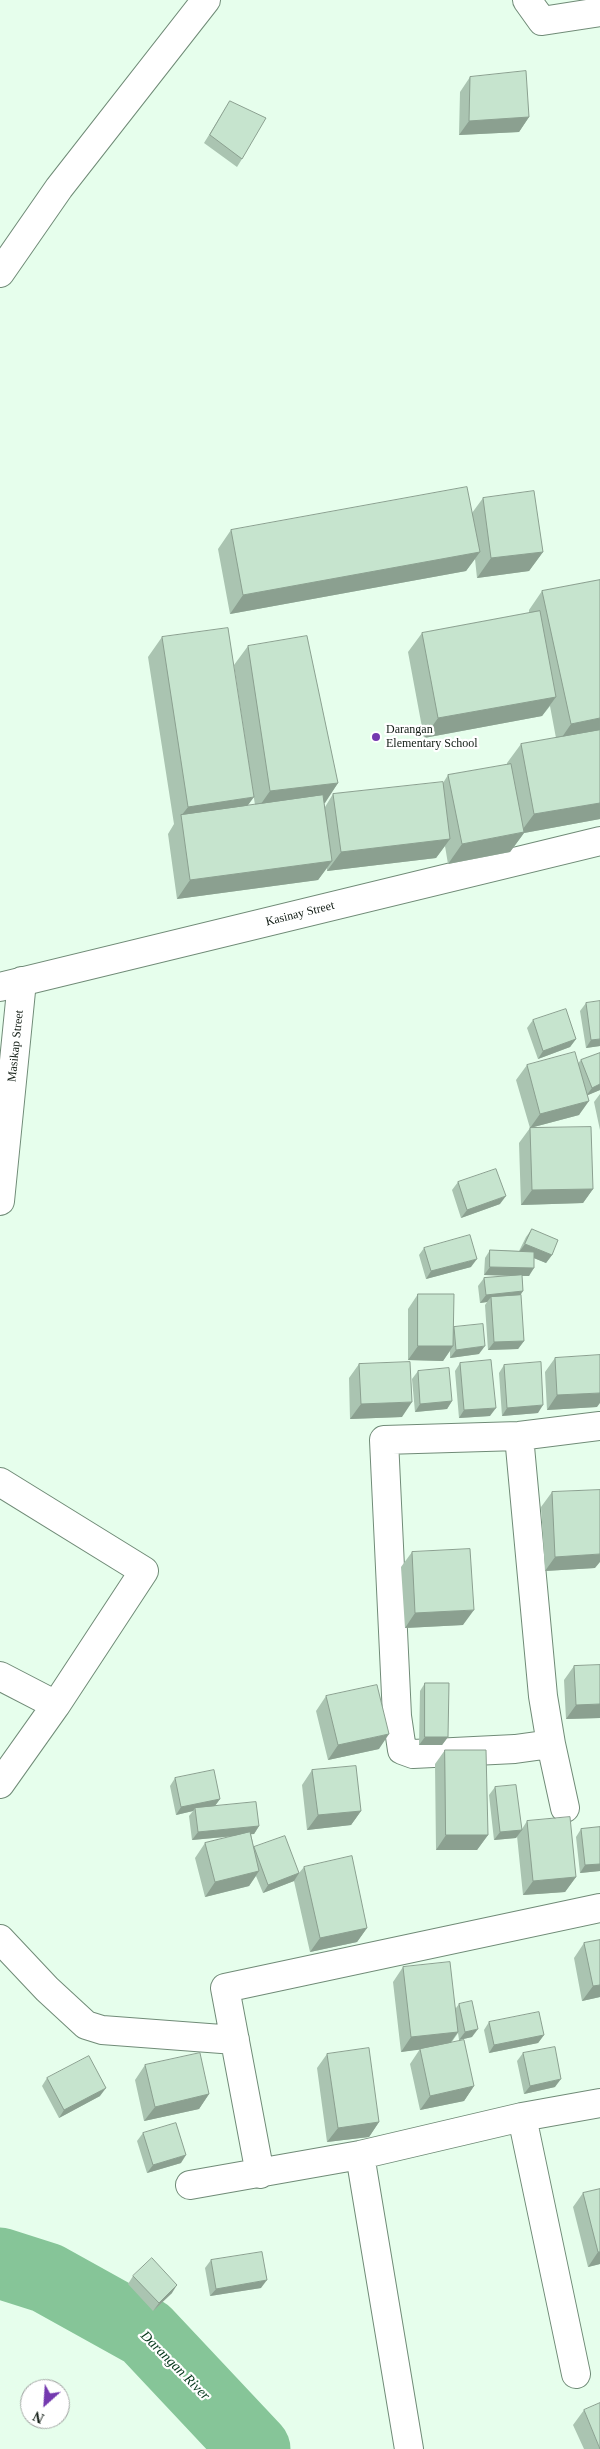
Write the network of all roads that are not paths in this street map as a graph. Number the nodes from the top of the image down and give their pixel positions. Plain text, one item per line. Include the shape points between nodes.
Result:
1 (206, 0) edge
2 (527, 0) edge
3 (600, 12) edge
4 (0, 273) edge
5 (600, 840) edge
6 (11, 984) edge
7 (0, 1201) edge
8 (600, 1426) edge
9 (519, 1436) junction
10 (0, 1482) edge
11 (0, 1676) edge
12 (56, 1705) junction
13 (551, 1744) junction
14 (0, 1784) edge
15 (565, 1808) dead end
16 (600, 1908) edge
17 (0, 1939) edge
18 (235, 2040) junction
19 (600, 2103) edge
20 (522, 2117) junction
21 (360, 2155) junction
22 (260, 2174) junction
23 (190, 2185) dead end
24 (576, 2374) dead end
25 (409, 2449) edge

1 - 4 street via 59,188
2 - 3 street via 542,21
5 - 6 street, Kasinay Street
6 - 7 street, Masikap Street
8 - 9 street
9 - 13 street via 543,1696
9 - 13 street via 384,1440 397,1716 402,1750 413,1754
10 - 12 street via 144,1571
11 - 12 street
12 - 14 street
13 - 15 street
16 - 18 street via 225,1988
17 - 18 street via 86,2025 102,2030
18 - 22 street
19 - 20 street
20 - 21 street
20 - 24 street
21 - 22 street
21 - 25 street
22 - 23 street

